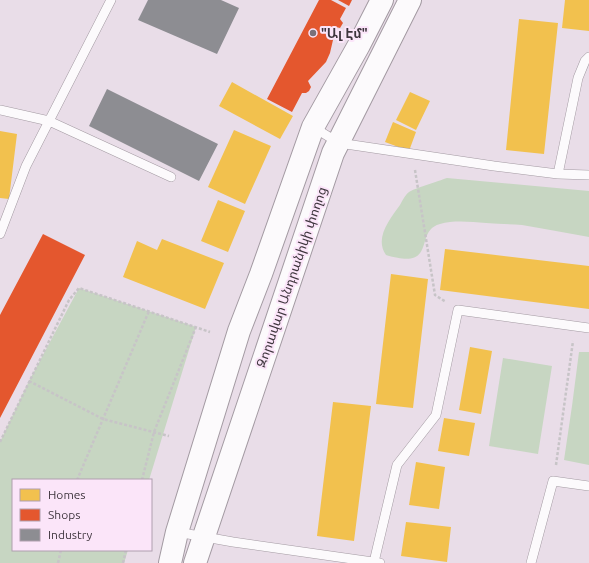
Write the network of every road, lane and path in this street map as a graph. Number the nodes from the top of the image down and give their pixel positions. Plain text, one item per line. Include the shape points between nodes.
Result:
1 (111, 0) edge
2 (382, 0) edge
3 (410, 0) edge
4 (589, 57) edge
5 (0, 110) edge
6 (49, 121) junction
7 (313, 127) junction
8 (339, 142) junction
9 (412, 154) junction
10 (558, 174) junction
11 (589, 175) edge
12 (171, 177) dead end
13 (5, 210) edge
14 (0, 234) edge
15 (458, 310) junction
16 (149, 311) junction
17 (576, 326) junction
18 (196, 327) junction
19 (589, 328) edge
20 (210, 332) dead end
21 (30, 380) junction
22 (103, 419) junction
23 (154, 432) junction
24 (169, 436) dead end
25 (0, 442) edge
26 (77, 479) edge
27 (142, 479) edge
28 (553, 481) junction
29 (589, 486) edge
30 (177, 532) junction
31 (203, 537) junction
32 (61, 551) edge
33 (126, 551) edge
34 (377, 562) edge
35 (58, 563) edge
36 (123, 563) edge
37 (170, 563) edge
38 (195, 563) edge
39 (531, 563) edge

1 - 6 lane
2 - 7 main road
3 - 8 main road, Զորավար Անդրանիկի փողոց
4 - 10 lane via 578,78
5 - 6 lane
6 - 12 lane
6 - 13 lane
7 - 8 lane
7 - 30 main road via 262,274 239,331
8 - 9 lane
8 - 31 main road, Զորավար Անդրանիկի փողոց
9 - 10 lane
9 - 15 path via 435,295
10 - 11 lane
13 - 14 lane
15 - 17 lane
15 - 34 lane via 436,415 396,465
16 - 18 path
16 - 21 path via 79,288 69,300
16 - 22 path
17 - 19 lane
17 - 28 path
18 - 20 path
18 - 23 path
21 - 22 path
21 - 25 path
22 - 23 path
22 - 26 path
23 - 24 path
23 - 27 path
28 - 29 lane
28 - 39 lane
30 - 31 lane
30 - 37 main road
31 - 34 lane
31 - 38 main road, Զորավար Անդրանիկի փողոց
32 - 35 path
33 - 36 path

